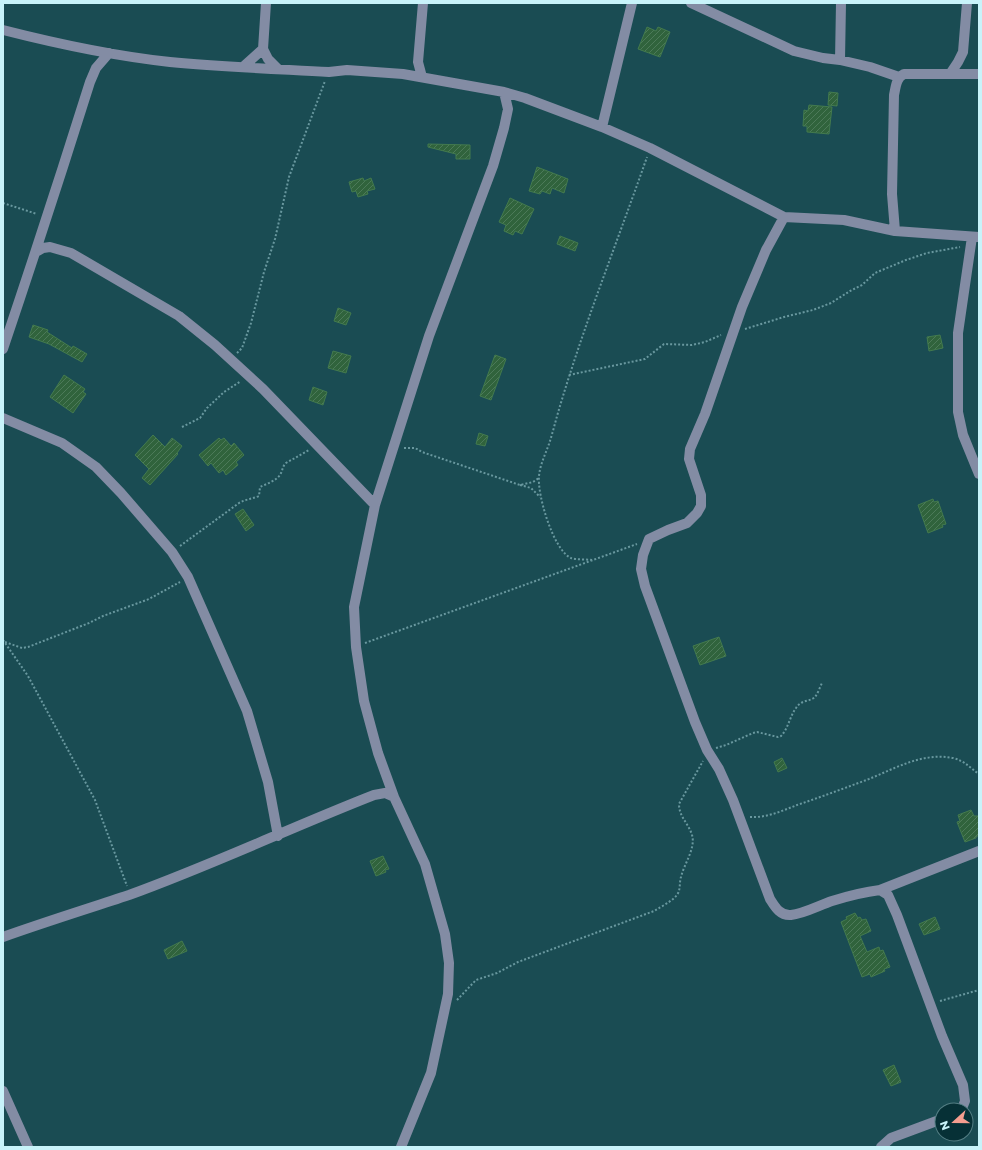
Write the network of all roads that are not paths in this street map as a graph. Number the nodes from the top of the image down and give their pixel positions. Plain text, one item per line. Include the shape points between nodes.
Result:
1 (266, 3) edge
2 (423, 3) edge
3 (632, 3) edge
4 (690, 3) edge
5 (840, 3) edge
6 (968, 3) edge
7 (3, 30) edge
8 (263, 49) junction
9 (109, 53) junction
10 (840, 60) junction
11 (418, 62) junction
12 (244, 67) junction
13 (278, 69) junction
14 (403, 74) junction
15 (950, 74) junction
16 (979, 74) edge
17 (422, 77) junction
18 (899, 77) junction
19 (504, 92) junction
20 (525, 98) junction
21 (508, 109) junction
22 (602, 127) junction
23 (784, 217) junction
24 (42, 230) junction
25 (895, 231) junction
26 (974, 239) edge
27 (50, 247) junction
28 (36, 252) junction
29 (3, 349) edge
30 (3, 418) edge
31 (979, 474) edge
32 (375, 505) junction
33 (394, 797) junction
34 (278, 836) junction
35 (979, 851) edge
36 (880, 890) junction
37 (3, 937) edge
38 (3, 1091) edge
39 (964, 1102) edge
40 (934, 1122) edge
41 (28, 1147) edge
42 (401, 1147) edge
43 (881, 1147) edge

1 - 8 street
2 - 11 street
3 - 22 street
4 - 10 street via 794,51
5 - 10 street
6 - 15 street via 963,52
7 - 9 street via 52,43
8 - 12 street
8 - 13 street
9 - 12 street via 170,62
9 - 24 street via 96,68 90,82
10 - 18 street
11 - 14 street
11 - 17 street
12 - 13 street
13 - 14 street
14 - 17 street
15 - 16 street
15 - 18 street via 904,74
17 - 19 street
18 - 25 street via 894,95 892,194
19 - 20 street
19 - 21 street
20 - 21 street
20 - 22 street
21 - 32 street via 493,166 429,336
22 - 23 street via 650,148
23 - 25 street via 844,220
23 - 36 street via 766,250 742,307 705,414 690,449 689,459 701,496 701,506 698,513 687,523 650,539 642,555 641,570 695,722 707,750 719,769 776,909 790,916 833,901
24 - 27 street
24 - 28 street
25 - 26 street
26 - 31 street via 958,333 958,412 963,435
27 - 28 street
27 - 32 street via 71,253 179,316 263,389
28 - 29 street
30 - 34 street via 62,443 96,467 172,552 188,577 247,711 268,782
32 - 33 street via 354,607 356,647 364,701 378,753
33 - 34 street via 384,793 374,795
33 - 42 street via 425,864 445,934 449,963 448,994 431,1073
34 - 37 street via 130,894
35 - 36 street
36 - 39 street via 888,895 897,915 963,1085
38 - 41 street
40 - 43 street via 891,1138

